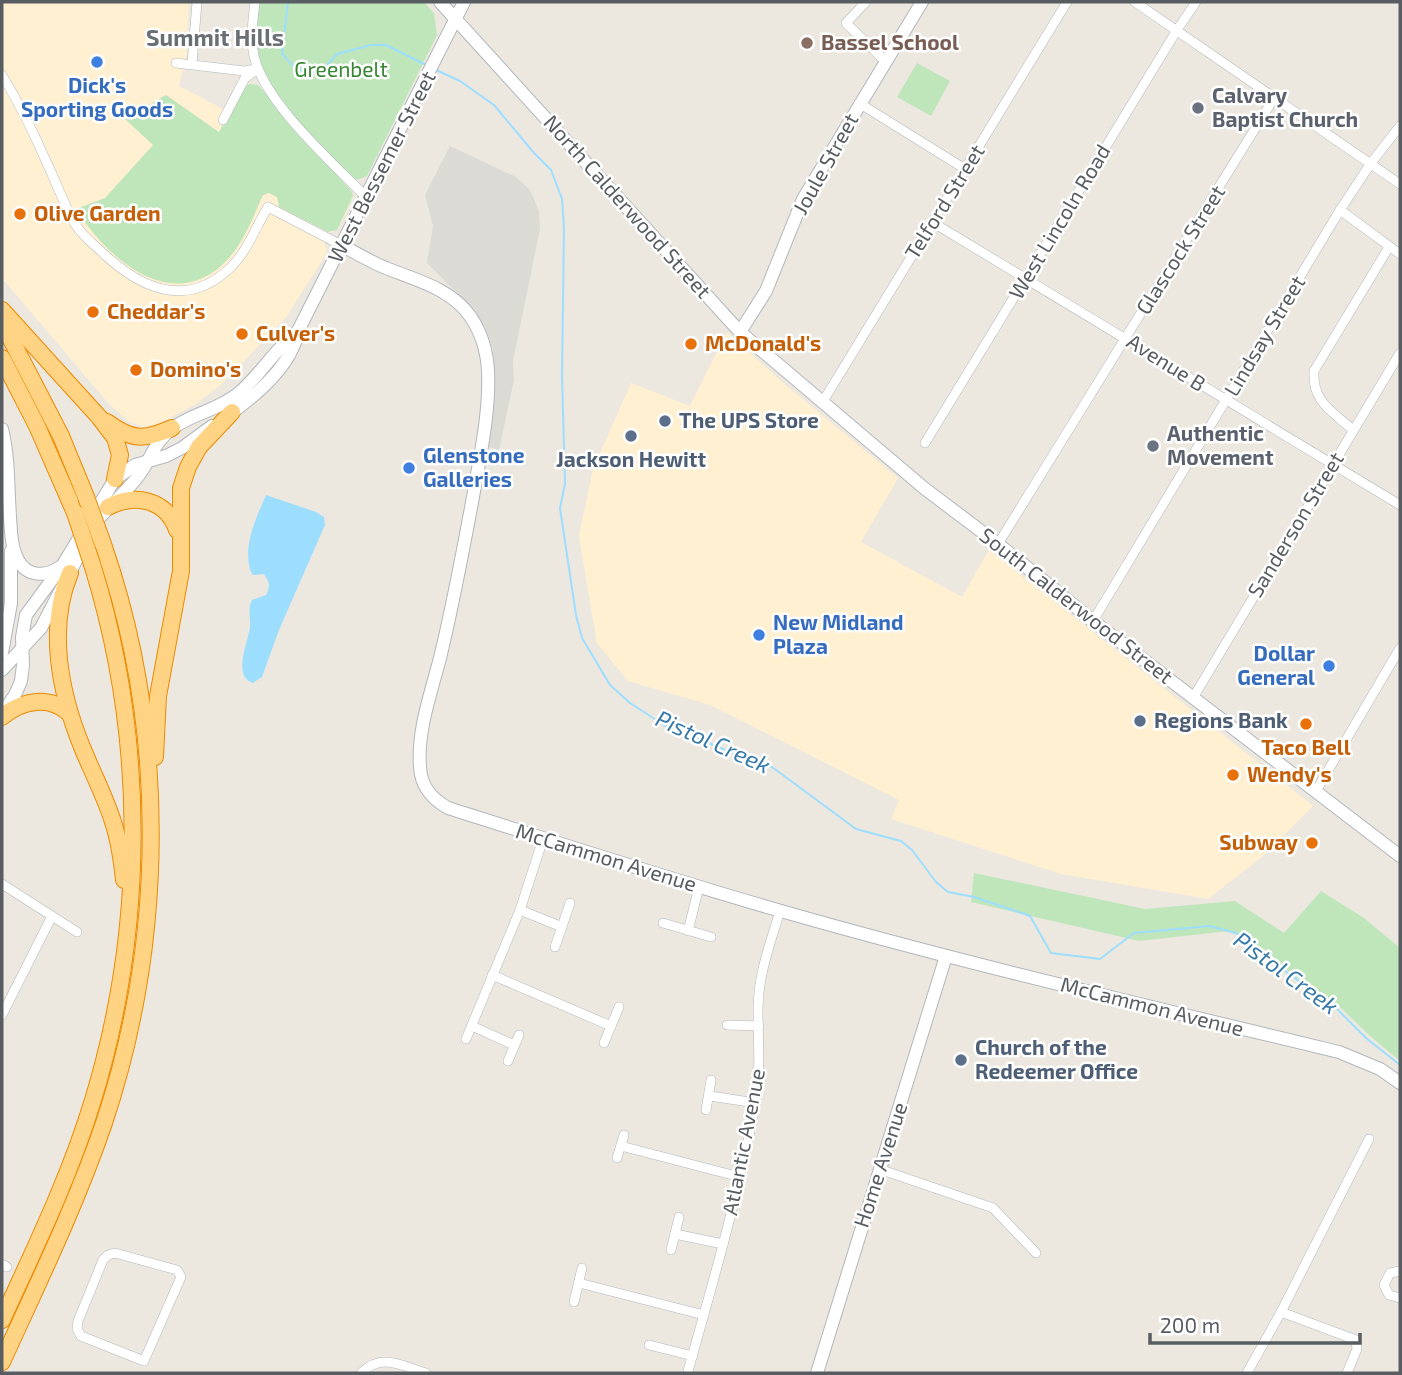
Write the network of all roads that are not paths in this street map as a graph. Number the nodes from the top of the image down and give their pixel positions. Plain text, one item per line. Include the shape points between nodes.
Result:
1 (197, 2) edge
2 (255, 2) edge
3 (440, 2) edge
4 (464, 2) edge
5 (922, 2) edge
6 (1067, 2) edge
7 (1135, 2) edge
8 (1196, 2) edge
9 (865, 4) edge
10 (456, 20) junction
11 (1177, 30) junction
12 (885, 61) junction
13 (176, 63) dead end
14 (192, 64) junction
15 (257, 69) junction
16 (2, 75) edge
17 (1274, 98) junction
18 (859, 103) junction
19 (223, 120) dead end
20 (1400, 126) edge
21 (1371, 163) junction
22 (965, 169) junction
23 (1400, 184) edge
24 (365, 196) junction
25 (1340, 210) junction
26 (932, 222) junction
27 (341, 245) junction
28 (1389, 247) junction
29 (1400, 254) edge
30 (1025, 280) junction
31 (2, 310) edge
32 (2, 322) edge
33 (298, 331) junction
34 (740, 332) junction
35 (1127, 338) junction
36 (1400, 353) edge
37 (2, 358) edge
38 (1226, 401) junction
39 (822, 403) junction
40 (232, 412) junction
41 (99, 417) junction
42 (172, 428) junction
43 (2, 429) edge
44 (1353, 430) junction
45 (925, 443) dead end
46 (146, 461) junction
47 (1332, 465) junction
48 (115, 479) junction
49 (1400, 505) edge
50 (107, 507) junction
51 (12, 536) junction
52 (998, 544) junction
53 (181, 549) junction
54 (66, 569) junction
55 (1093, 621) junction
56 (22, 648) junction
57 (1400, 648) edge
58 (2, 653) edge
59 (2, 670) edge
60 (1193, 698) junction
61 (70, 714) junction
62 (2, 716) edge
63 (150, 791) junction
64 (1316, 791) junction
65 (542, 839) junction
66 (1400, 856) edge
67 (2, 884) edge
68 (699, 887) junction
69 (570, 903) dead end
70 (520, 910) junction
71 (780, 911) junction
72 (52, 916) junction
73 (663, 923) dead end
74 (562, 927) junction
75 (688, 931) junction
76 (77, 932) dead end
77 (128, 935) junction
78 (711, 937) dead end
79 (555, 947) dead end
80 (946, 956) junction
81 (492, 975) junction
82 (619, 1007) dead end
83 (2, 1015) edge
84 (727, 1025) dead end
85 (472, 1026) junction
86 (611, 1026) junction
87 (759, 1026) junction
88 (519, 1035) dead end
89 (466, 1039) dead end
90 (604, 1043) dead end
91 (514, 1045) junction
92 (508, 1061) dead end
93 (711, 1080) dead end
94 (1400, 1083) edge
95 (710, 1096) junction
96 (756, 1103) junction
97 (706, 1110) dead end
98 (624, 1135) dead end
99 (1369, 1139) dead end
100 (621, 1146) junction
101 (617, 1158) dead end
102 (879, 1169) junction
103 (740, 1177) junction
104 (679, 1217) dead end
105 (675, 1234) junction
106 (723, 1244) junction
107 (671, 1250) dead end
108 (1036, 1253) dead end
109 (582, 1268) dead end
110 (1400, 1271) edge
111 (579, 1283) junction
112 (17, 1286) junction
113 (1400, 1298) edge
114 (574, 1303) dead end
115 (1281, 1312) junction
116 (704, 1315) junction
117 (2, 1320) edge
118 (2, 1338) edge
119 (649, 1345) dead end
120 (692, 1356) junction
121 (144, 1361) junction
122 (2, 1362) edge
123 (688, 1371) dead end
124 (139, 1373) edge
125 (361, 1373) edge
126 (426, 1373) edge
127 (817, 1373) edge
128 (1247, 1373) edge
129 (1347, 1373) edge

1 - 14 street
2 - 15 street via 252,46
3 - 10 main road, North Calderwood Street
4 - 10 main road, West Bessemer Street
5 - 12 main road, Joule Street
6 - 22 street, Telford Street
7 - 11 street
8 - 11 street, West Lincoln Road
9 - 12 street via 846,23
10 - 24 main road, West Bessemer Street
10 - 34 main road, North Calderwood Street
11 - 17 street
11 - 30 street, West Lincoln Road
12 - 18 main road, Joule Street
13 - 14 street
14 - 15 street
15 - 19 street via 245,79
15 - 24 street via 276,100
16 - 27 street via 76,226 138,281 172,290 213,281 241,257 268,207
17 - 21 street
17 - 35 street, Glascock Street
18 - 22 street
18 - 34 main road, Joule Street via 803,200 766,291
20 - 21 street, Lindsay Street
21 - 23 street
21 - 25 street, Lindsay Street
22 - 26 street, Telford Street
24 - 27 main road, West Bessemer Street
25 - 28 street
25 - 38 street, Lindsay Street
26 - 30 street, Avenue B
26 - 39 street, Telford Street
27 - 33 main road, West Bessemer Street
27 - 65 main road, McCammon Avenue via 451,297 470,316 482,340 488,372 480,454 425,716 419,768 423,786 448,808
28 - 29 street
28 - 44 street via 1314,371 1313,387 1323,404
30 - 35 street, Avenue B
30 - 45 street, West Lincoln Road
31 - 41 highway
32 - 63 highway, bridge via 55,424 103,544 135,666
33 - 40 main road, West Bessemer Street via 295,345 274,374
33 - 42 main road, West Bessemer Street via 237,395
34 - 39 main road, North Calderwood Street
35 - 38 street, Avenue B
35 - 52 street, Glascock Street
36 - 44 street, Sanderson Street
37 - 77 highway, bridge via 75,513 112,640 133,795
38 - 47 street, Avenue B
38 - 55 street, Lindsay Street
39 - 52 main road, South Calderwood Street
40 - 46 main road, West Bessemer Street via 182,448
40 - 53 highway via 199,447 184,478
41 - 42 highway via 132,437
41 - 48 highway via 119,447
42 - 46 main road, West Bessemer Street
43 - 51 main road
44 - 47 street, Sanderson Street
46 - 48 main road, West Bessemer Street
46 - 50 main road, West Bessemer Street via 138,477
47 - 49 street, Avenue B
47 - 60 street, Sanderson Street
48 - 54 main road, West Bessemer Street
50 - 53 highway via 134,499 156,504 172,518
50 - 54 main road, West Bessemer Street
51 - 54 main road via 17,558 26,569 40,575
51 - 58 main road via 11,603
52 - 55 main road, South Calderwood Street
53 - 63 highway
54 - 56 main road, West Bessemer Street via 41,628
54 - 56 main road, West Bessemer Street via 26,615
54 - 61 highway via 58,642
55 - 60 main road, South Calderwood Street
56 - 59 main road, West Bessemer Street
56 - 62 main road, West Bessemer Street via 19,688
57 - 64 street
60 - 64 main road, South Calderwood Street
61 - 62 highway via 44,701
61 - 77 highway via 114,823
63 - 122 highway via 145,939 125,1050 93,1154
64 - 66 main road, South Calderwood Street
65 - 68 main road, McCammon Avenue
65 - 70 street
67 - 72 street
68 - 71 main road, McCammon Avenue
68 - 75 street
69 - 74 street
70 - 74 street
70 - 81 street
71 - 80 main road, McCammon Avenue
71 - 87 street, Atlantic Avenue via 763,967
72 - 76 street
72 - 83 street
73 - 75 street
74 - 79 street
75 - 78 street
77 - 112 highway via 119,995 93,1100
80 - 94 main road, McCammon Avenue via 1339,1052
80 - 102 main road, Home Avenue
81 - 85 street
81 - 86 street
82 - 86 street
84 - 87 street
85 - 89 street
85 - 91 street
86 - 90 street
87 - 96 street, Atlantic Avenue
88 - 91 street
91 - 92 street
93 - 95 street
95 - 96 street
95 - 97 street
96 - 103 street, Atlantic Avenue
98 - 100 street
99 - 115 street
100 - 101 street
100 - 103 street
102 - 108 street via 993,1208
102 - 127 main road, Home Avenue
103 - 106 street, Atlantic Avenue
104 - 105 street
105 - 106 street
105 - 107 street
106 - 116 street, Atlantic Avenue
109 - 111 street
110 - 113 street via 1390,1273 1384,1284 1389,1296
111 - 114 street
111 - 116 street
112 - 117 highway
112 - 118 highway
115 - 128 street
115 - 129 street via 1356,1340
116 - 120 street, Atlantic Avenue
119 - 120 street
120 - 123 street, Atlantic Avenue
121 - 121 street via 181,1277 177,1270 108,1255 77,1329 81,1336
121 - 124 street
125 - 126 street via 381,1360

